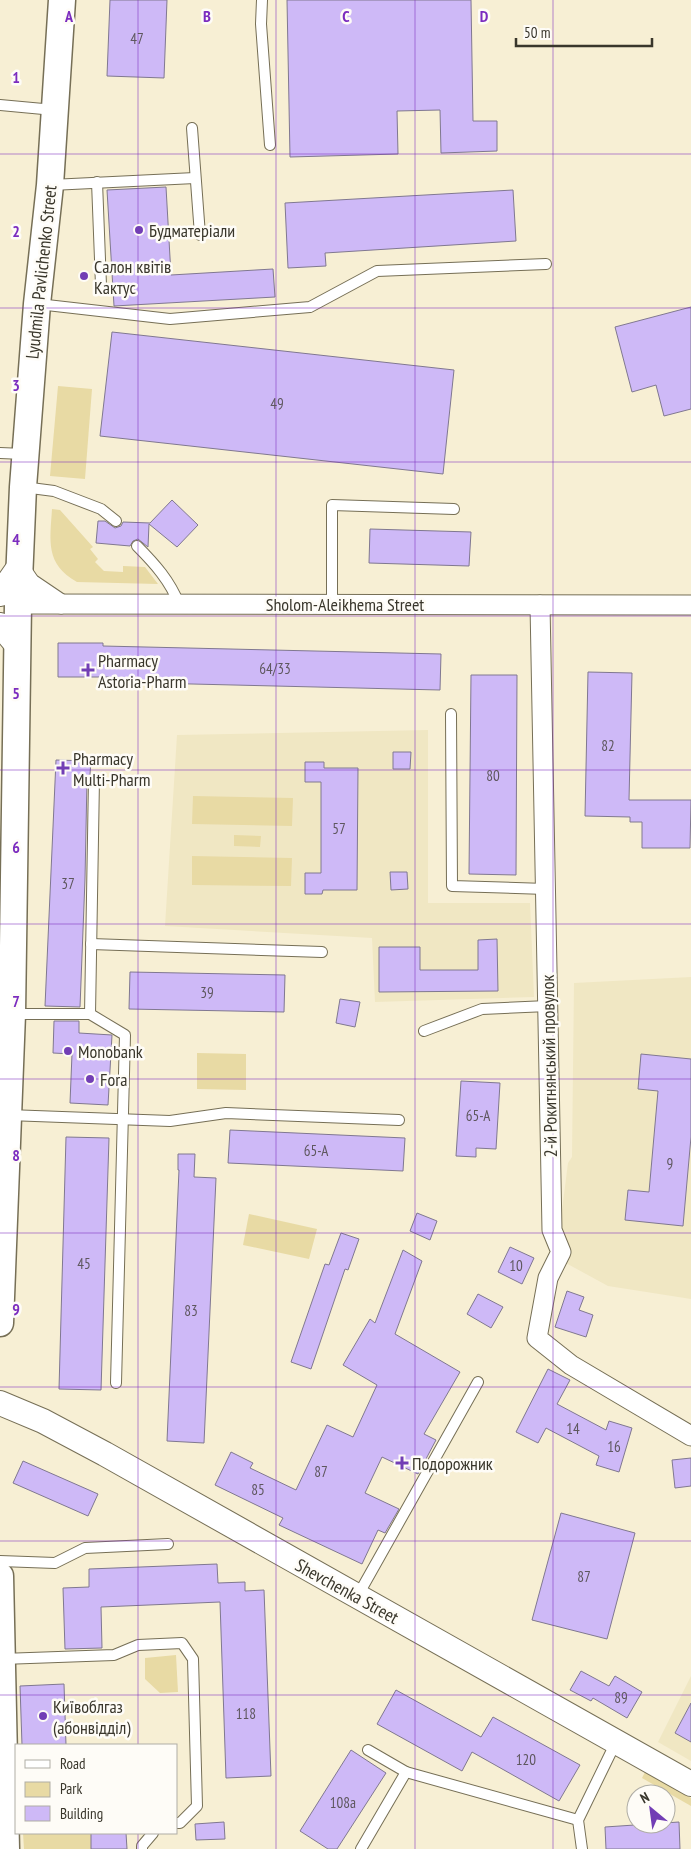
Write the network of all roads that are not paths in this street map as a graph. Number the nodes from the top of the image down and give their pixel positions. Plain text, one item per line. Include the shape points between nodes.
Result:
1 (62, 0) edge
2 (262, 0) edge
3 (0, 105) edge
4 (55, 110) junction
5 (192, 128) dead end
6 (270, 145) dead end
7 (195, 178) junction
8 (97, 182) junction
9 (50, 185) junction
10 (200, 235) dead end
11 (546, 264) dead end
12 (101, 285) dead end
13 (37, 304) junction
14 (12, 454) edge
15 (23, 487) junction
16 (454, 509) dead end
17 (116, 521) dead end
18 (137, 546) dead end
19 (19, 567) junction
20 (6, 602) edge
21 (61, 604) junction
22 (179, 604) junction
23 (332, 604) junction
24 (540, 604) junction
25 (691, 606) edge
26 (0, 625) edge
27 (17, 645) junction
28 (451, 714) dead end
29 (94, 779) dead end
30 (546, 889) junction
31 (91, 944) junction
32 (322, 952) dead end
33 (548, 1006) junction
34 (12, 1014) junction
35 (90, 1014) junction
36 (424, 1031) dead end
37 (8, 1115) junction
38 (123, 1119) junction
39 (399, 1120) dead end
40 (0, 1323) edge
41 (478, 1382) dead end
42 (116, 1383) dead end
43 (0, 1403) edge
44 (691, 1436) edge
45 (168, 1544) dead end
46 (0, 1561) edge
47 (0, 1576) edge
48 (357, 1597) junction
49 (2, 1659) junction
50 (616, 1742) junction
51 (368, 1750) dead end
52 (406, 1772) junction
53 (691, 1784) edge
54 (2, 1808) edge
55 (578, 1820) junction
56 (178, 1822) edge
57 (152, 1834) edge
58 (6, 1849) edge
59 (142, 1849) edge
60 (361, 1849) edge
61 (582, 1849) edge

1 - 4 main road, Lyudmila Pavlichenko Street
2 - 6 lane
3 - 4 lane
4 - 9 main road, Lyudmila Pavlichenko Street
5 - 7 lane
7 - 8 lane
7 - 10 lane
8 - 9 lane
8 - 12 lane
9 - 13 main road, Lyudmila Pavlichenko Street
11 - 13 lane via 377,271 310,307 170,319
13 - 14 main road, Lyudmila Pavlichenko Street
14 - 15 main road, Lyudmila Pavlichenko Street
15 - 17 lane via 54,491 101,509
15 - 19 main road, Lyudmila Pavlichenko Street
16 - 23 lane via 332,505
18 - 22 lane via 174,590
19 - 20 main road, Lyudmila Pavlichenko Street
19 - 21 street via 30,582
20 - 21 street, Sholom-Aleikhema Street
20 - 27 main road, Lyudmila Pavlichenko Street
21 - 22 street, Sholom-Aleikhema Street
21 - 27 street via 39,612 27,625
22 - 23 street, Sholom-Aleikhema Street
23 - 24 street, Sholom-Aleikhema Street
24 - 25 street, Sholom-Aleikhema Street
24 - 30 street, 2-й Рокитнянський провулок
26 - 27 street
27 - 34 main road, Lyudmila Pavlichenko Street
28 - 30 lane via 452,886
29 - 31 lane
30 - 33 street, 2-й Рокитнянський провулок
31 - 32 lane
31 - 35 lane
33 - 36 lane via 482,1009
33 - 44 street, 2-й Рокитнянський провулок via 552,1230 561,1252 548,1278 537,1338 571,1364
34 - 35 lane
34 - 37 main road, Lyudmila Pavlichenko Street
35 - 38 lane via 125,1035
37 - 38 lane
37 - 40 main road, Lyudmila Pavlichenko Street
38 - 39 lane via 170,1121 226,1113
38 - 42 lane
41 - 48 lane
43 - 48 street, Shevchenka Street via 43,1421 105,1454
45 - 46 lane via 85,1548 55,1563
47 - 49 main road
48 - 50 street, Shevchenka Street
49 - 54 main road
49 - 56 lane via 114,1655 138,1645 182,1643 193,1658 197,1806
50 - 53 street, Shevchenka Street
50 - 55 lane
51 - 52 lane
52 - 55 lane
52 - 60 lane
54 - 58 main road
55 - 61 lane
57 - 59 lane

